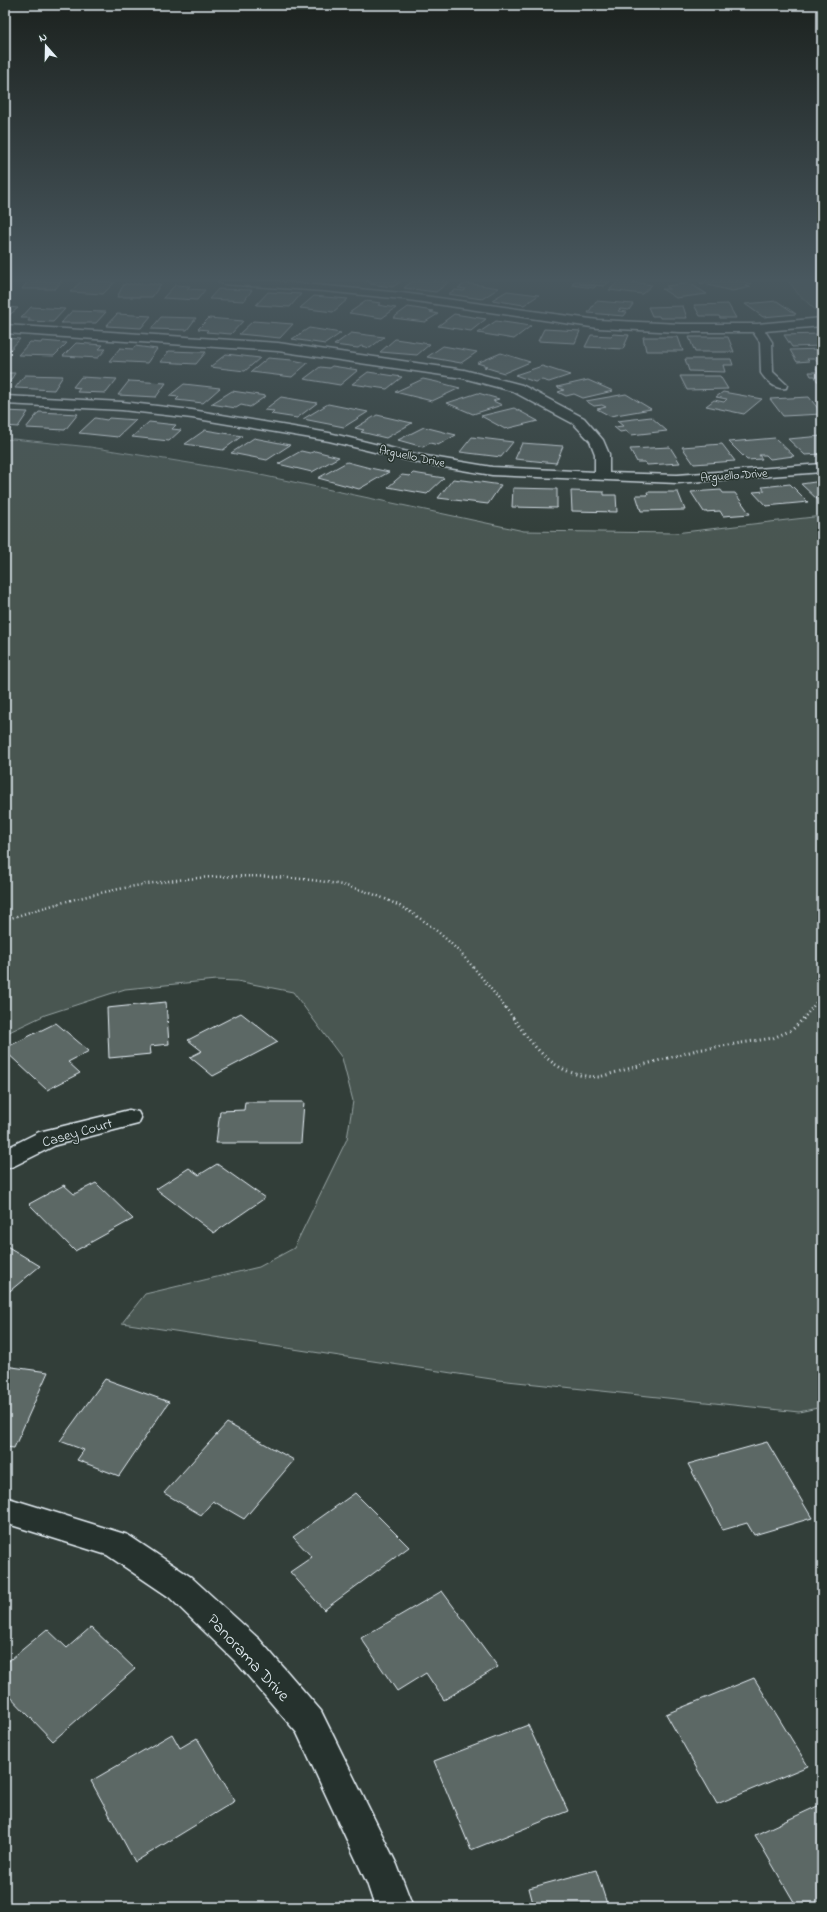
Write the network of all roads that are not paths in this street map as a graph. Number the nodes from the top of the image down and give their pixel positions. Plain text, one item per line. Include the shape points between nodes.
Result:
1 (438, 370) edge
2 (767, 370) edge
3 (781, 385) dead end
4 (5, 400) edge
5 (822, 468) edge
6 (602, 478) junction
7 (129, 1118) dead end
8 (5, 1160) edge
9 (5, 1510) edge
10 (394, 1907) edge

1 - 6 street via 464,374 517,388 579,421 596,440 602,454
2 - 3 street
4 - 6 street, Arguello Drive via 114,406 192,414 492,471
5 - 6 street, Arguello Drive via 677,479
7 - 8 street, Casey Court via 48,1138
9 - 10 street, Panorama Drive via 117,1545 180,1587 247,1650 309,1722 384,1878

